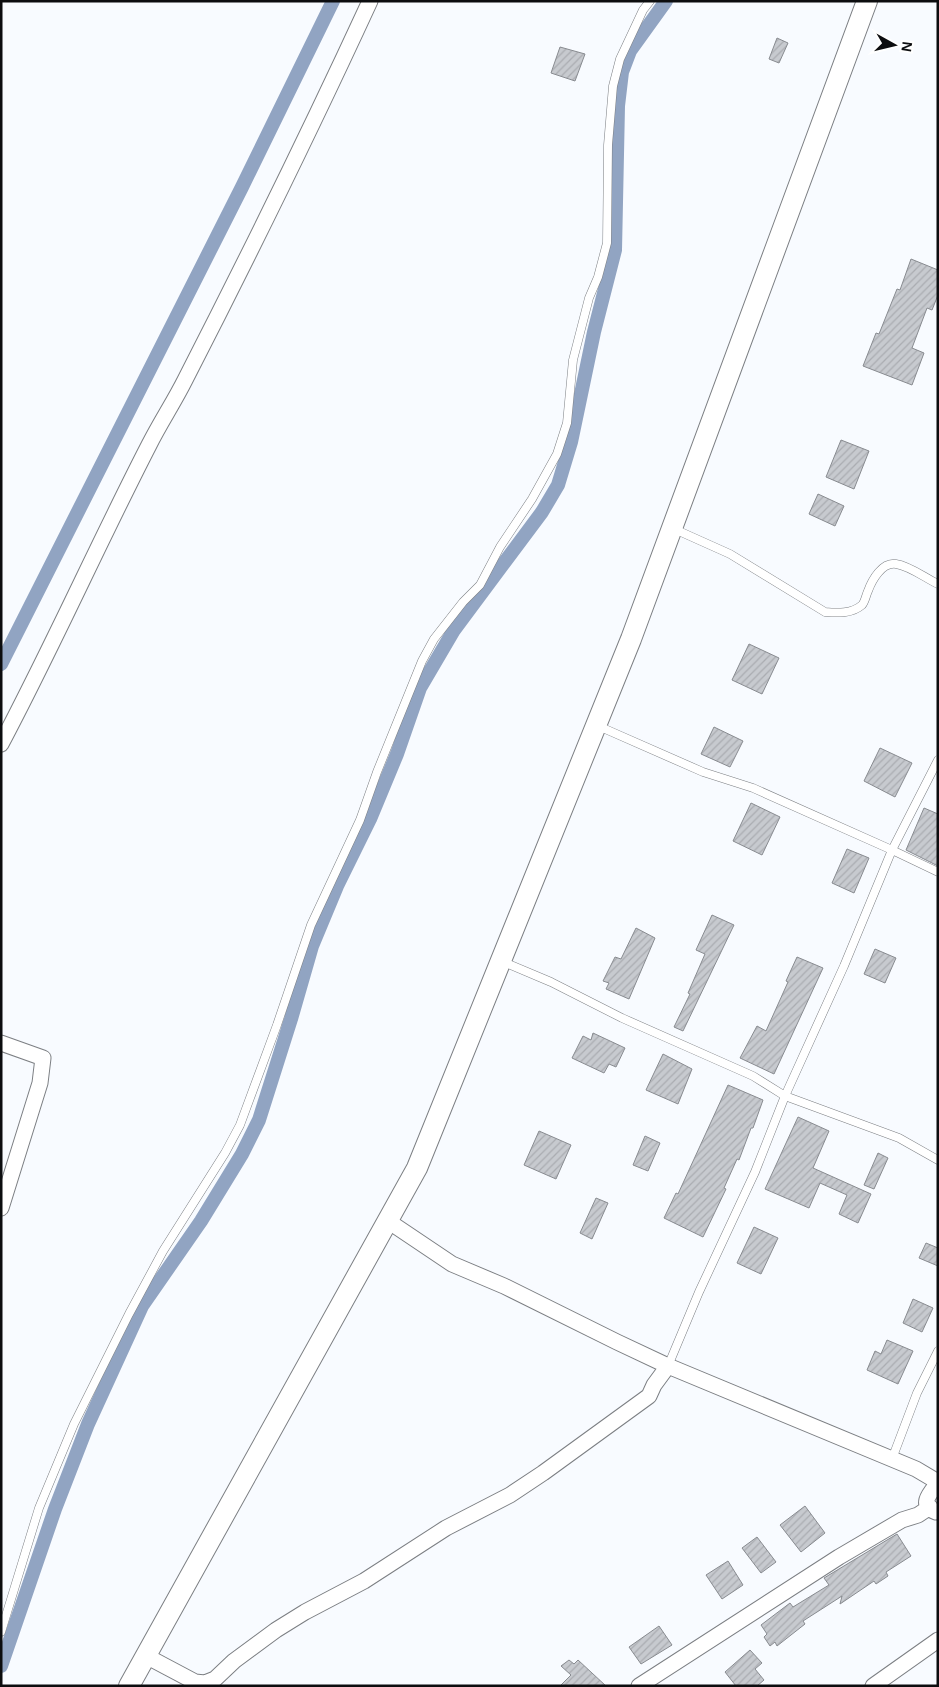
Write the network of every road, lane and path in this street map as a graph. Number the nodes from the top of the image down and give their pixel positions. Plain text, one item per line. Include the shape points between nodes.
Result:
1 (370, 1) edge
2 (650, 1) edge
3 (867, 1) edge
4 (672, 528) junction
5 (938, 584) edge
6 (596, 725) junction
7 (1, 744) edge
8 (938, 760) edge
9 (892, 850) junction
10 (938, 872) edge
11 (501, 960) junction
12 (1, 1043) edge
13 (785, 1096) junction
14 (938, 1160) edge
15 (1, 1208) edge
16 (388, 1222) junction
17 (938, 1350) edge
18 (668, 1366) junction
19 (892, 1459) junction
20 (938, 1483) edge
21 (934, 1510) edge
22 (1, 1632) edge
23 (938, 1640) edge
24 (146, 1656) junction
25 (129, 1686) edge
26 (639, 1686) edge
27 (873, 1686) edge

1 - 7 street via 264,222 184,382 149,444
2 - 22 lane via 620,59 612,86 607,243 573,360 567,424 557,454 480,585 434,639 422,661 360,820 311,925 240,1125 128,1314 74,1424 40,1508
3 - 4 main road
4 - 5 lane via 730,554 825,612 840,614 863,604 874,579 885,566 894,563
4 - 6 main road
6 - 9 lane via 704,772 753,788
6 - 11 main road
8 - 9 lane
9 - 10 lane
9 - 13 lane
11 - 13 lane via 753,1076
11 - 16 main road via 417,1168
12 - 15 street via 42,1058 40,1083
13 - 14 lane via 899,1138
13 - 18 lane via 755,1172 698,1292
16 - 18 street via 452,1264
16 - 24 main road
17 - 19 lane via 917,1393
18 - 19 street
18 - 24 street via 649,1396 543,1473 510,1495 422,1542 364,1581 304,1612 252,1648 215,1679 195,1682
19 - 20 street
20 - 21 street via 926,1502
21 - 26 street via 902,1520 839,1557
23 - 27 street
24 - 25 main road

